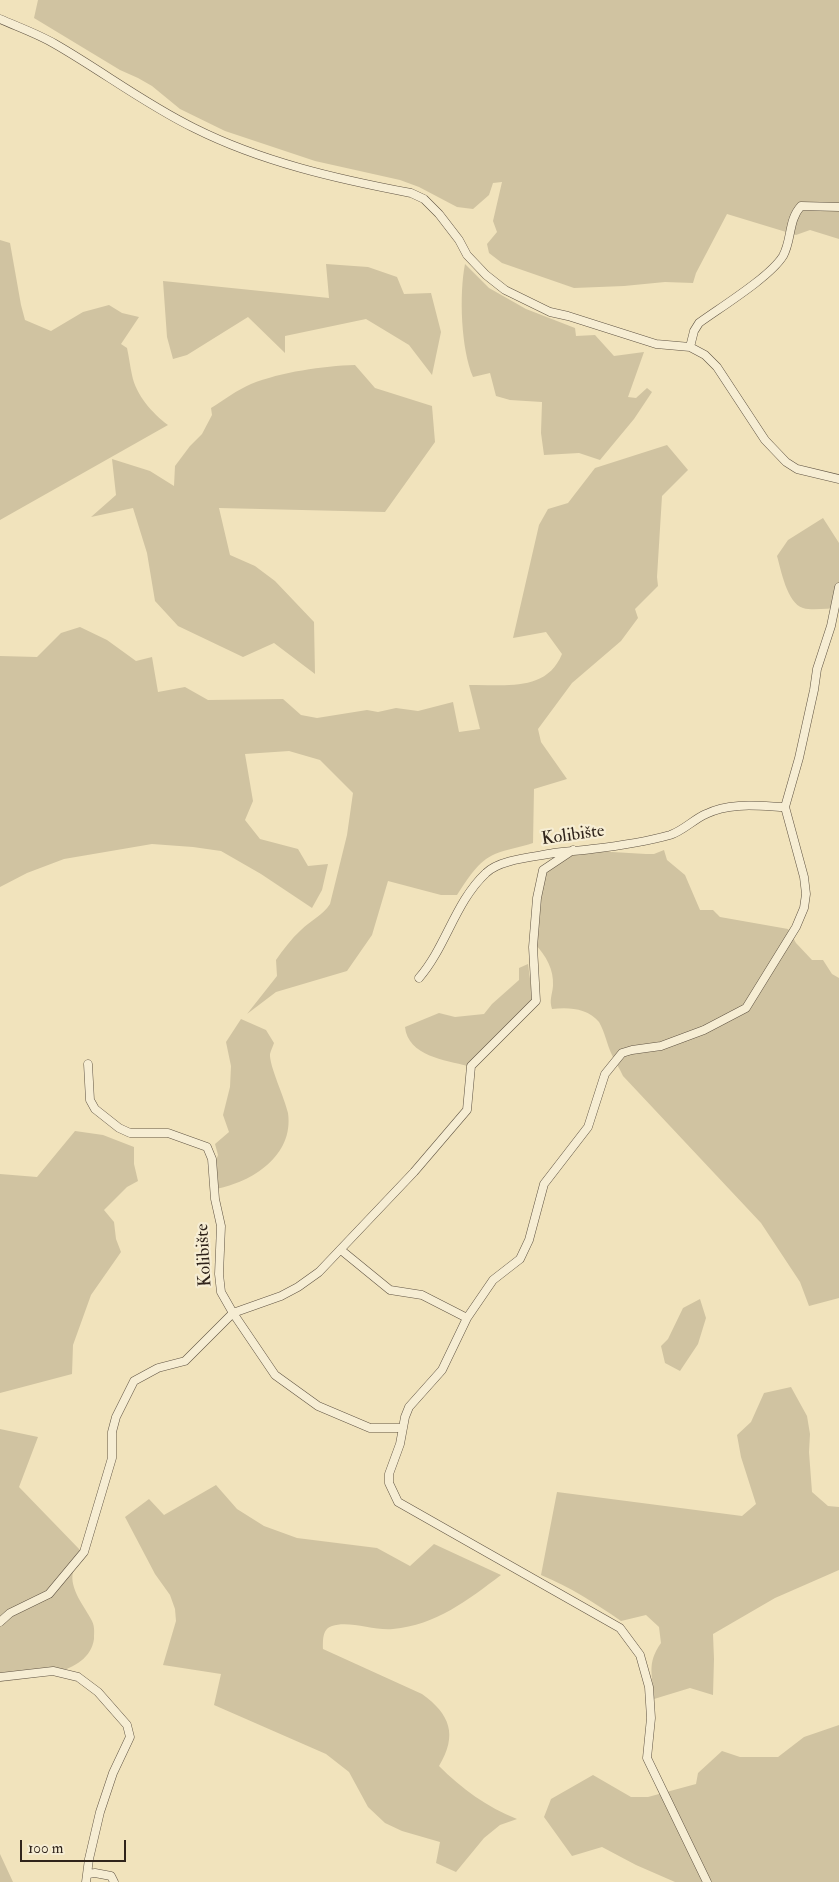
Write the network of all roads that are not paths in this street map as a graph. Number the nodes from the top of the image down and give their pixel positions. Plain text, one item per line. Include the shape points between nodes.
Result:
1 (0, 18) edge
2 (839, 207) edge
3 (690, 347) junction
4 (839, 479) edge
5 (839, 587) edge
6 (785, 807) junction
7 (573, 850) junction
8 (419, 978) dead end
9 (88, 1064) dead end
10 (341, 1250) junction
11 (232, 1313) junction
12 (467, 1318) junction
13 (402, 1428) junction
14 (0, 1622) edge
15 (0, 1677) edge
16 (87, 1878) edge
17 (114, 1882) edge
18 (706, 1882) edge

1 - 3 street via 54,43 194,129 238,148 319,175 411,193 424,199 486,276 526,301 550,312 656,344
2 - 3 street via 801,206 794,214 784,254 775,268 699,323
3 - 4 street via 717,367 765,440 786,462 797,469
5 - 6 street
6 - 7 street, Kolibište via 717,809 674,834
6 - 12 street via 804,877 804,908 796,927 751,1000 746,1008 704,1030 661,1046 622,1053 618,1057 605,1074 588,1127 544,1184 529,1240 520,1259 492,1280
7 - 8 street, Kolibište via 499,864 487,872 449,926 430,966
7 - 10 street via 543,870 533,948 536,1001 472,1066 467,1110
9 - 11 street, Kolibište via 90,1100 119,1128 130,1133 168,1133 206,1147 212,1159 221,1226 219,1274 222,1292
10 - 11 street via 298,1287
10 - 12 street via 390,1290 422,1295
11 - 13 street, Kolibište via 275,1375 318,1406 370,1428
11 - 14 street via 185,1361 158,1368 134,1381 116,1417 112,1432 112,1458 84,1552 49,1594 10,1613
12 - 13 street via 442,1370 409,1407
13 - 18 street via 389,1474 389,1483 398,1502 620,1628 640,1656 649,1687 651,1718 647,1758
15 - 16 street via 53,1671 78,1677 98,1692 127,1725 130,1737 100,1812
16 - 17 street via 107,1874

